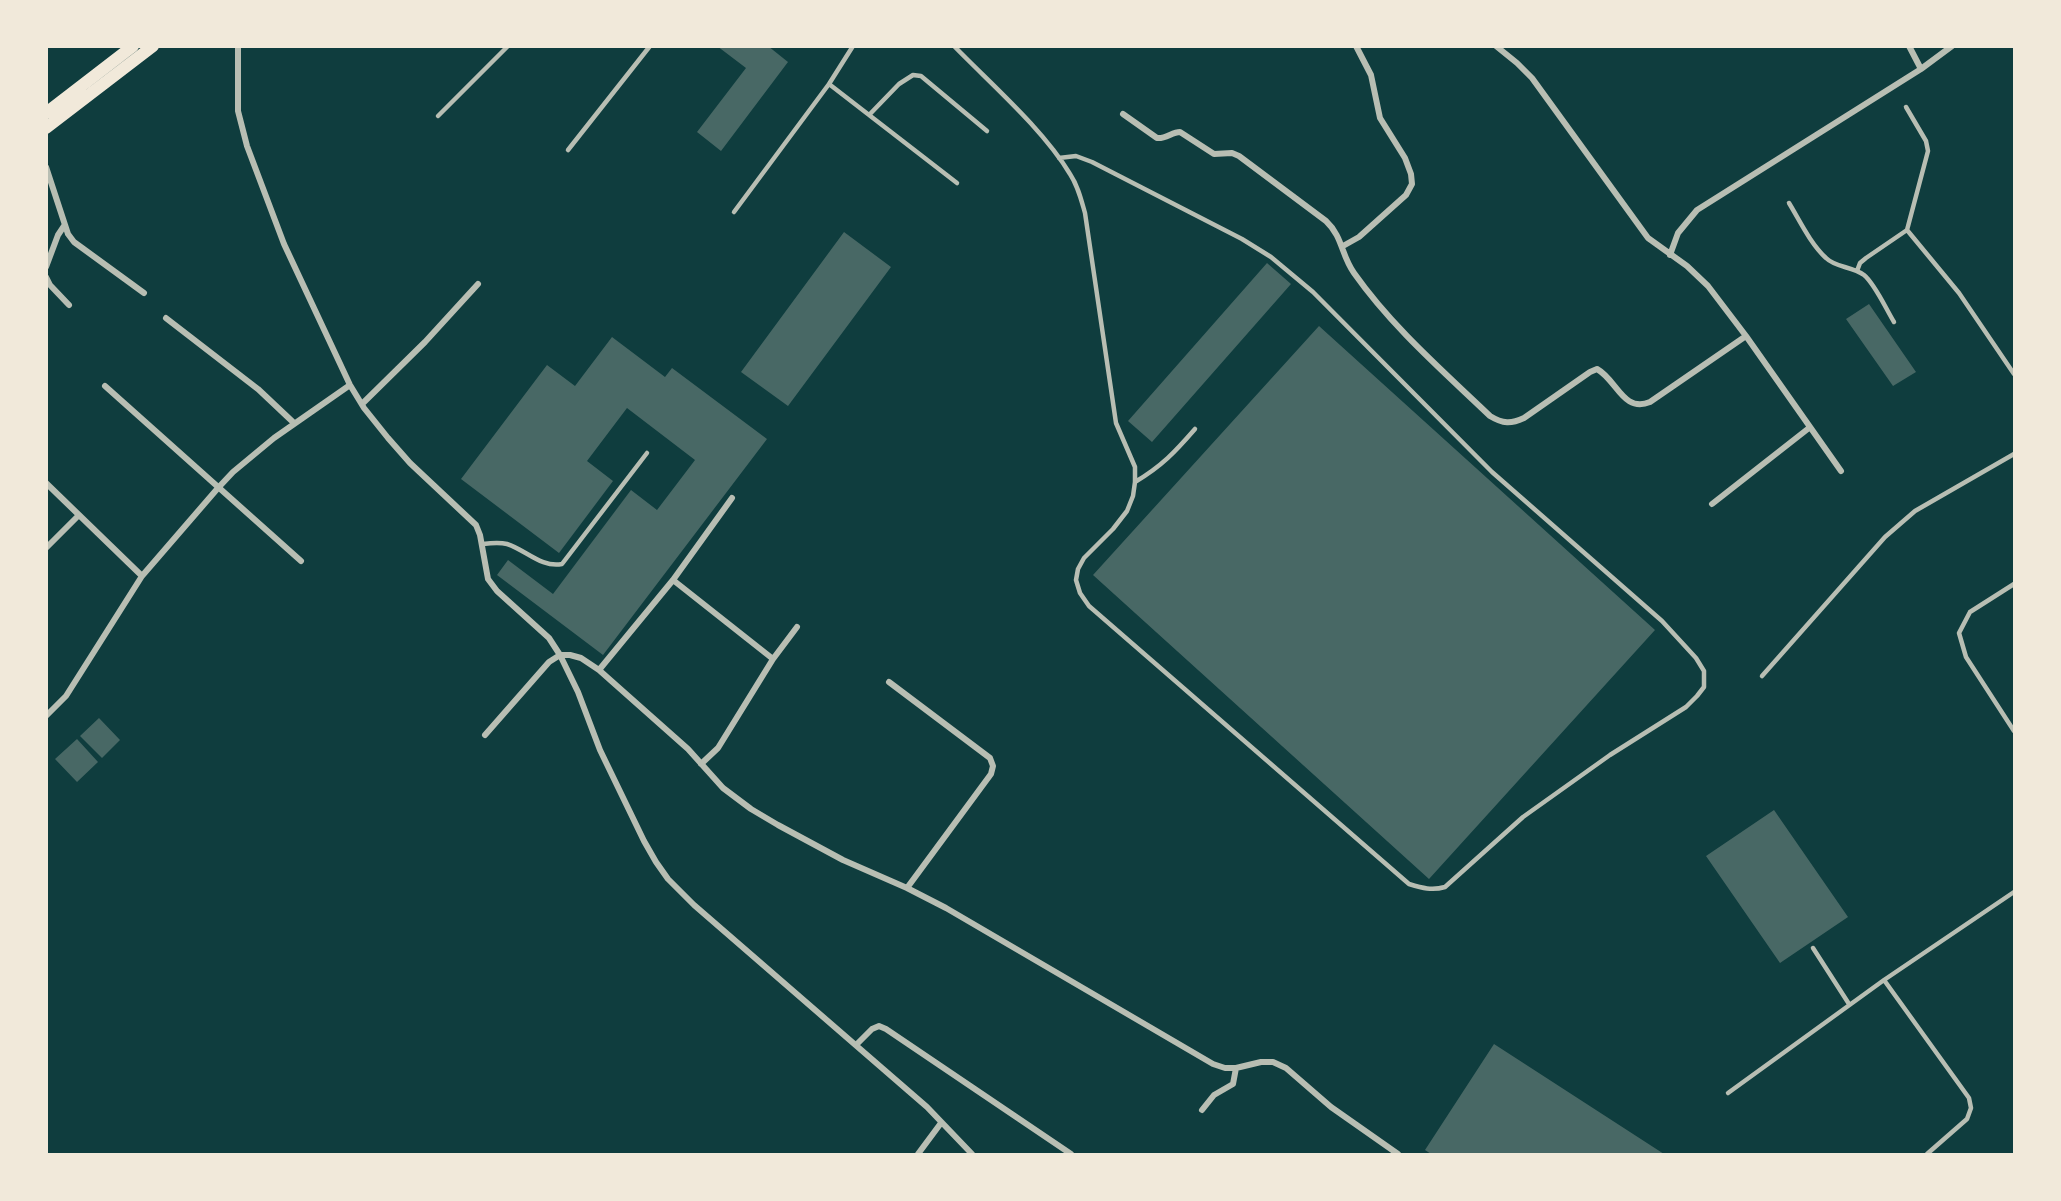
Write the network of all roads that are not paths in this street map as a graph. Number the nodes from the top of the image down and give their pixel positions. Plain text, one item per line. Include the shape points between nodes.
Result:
1 (133, 46) edge
2 (153, 46) edge
3 (238, 46) edge
4 (508, 46) edge
5 (650, 46) edge
6 (854, 46) edge
7 (954, 46) edge
8 (1356, 46) edge
9 (1496, 46) edge
10 (1909, 46) edge
11 (1952, 46) edge
12 (1921, 69) junction
13 (829, 84) junction
14 (1906, 107) dead end
15 (46, 112) edge
16 (870, 114) junction
17 (1123, 114) dead end
18 (438, 116) dead end
19 (46, 128) edge
20 (987, 131) dead end
21 (568, 150) dead end
22 (1059, 158) junction
23 (46, 167) edge
24 (957, 183) dead end
25 (1789, 203) dead end
26 (734, 212) dead end
27 (64, 226) junction
28 (1907, 230) junction
29 (1343, 246) junction
30 (1670, 255) junction
31 (46, 267) edge
32 (1857, 271) junction
33 (46, 277) edge
34 (478, 284) dead end
35 (144, 292) dead end
36 (69, 305) dead end
37 (166, 318) dead end
38 (1894, 322) dead end
39 (1746, 336) junction
40 (2014, 375) edge
41 (350, 385) junction
42 (105, 386) dead end
43 (362, 404) junction
44 (294, 423) junction
45 (1809, 428) junction
46 (1195, 429) dead end
47 (647, 453) dead end
48 (2014, 454) edge
49 (1841, 471) dead end
50 (1135, 482) junction
51 (46, 483) edge
52 (218, 488) junction
53 (732, 498) dead end
54 (1712, 504) dead end
55 (79, 515) junction
56 (482, 544) junction
57 (46, 548) edge
58 (301, 561) dead end
59 (142, 576) junction
60 (674, 580) junction
61 (2014, 584) edge
62 (797, 627) dead end
63 (560, 655) junction
64 (773, 659) junction
65 (599, 670) junction
66 (1762, 676) dead end
67 (889, 682) dead end
68 (46, 716) edge
69 (2014, 731) edge
70 (485, 735) dead end
71 (701, 764) junction
72 (907, 888) junction
73 (2014, 891) edge
74 (1813, 948) dead end
75 (1884, 980) junction
76 (1849, 1004) junction
77 (856, 1045) junction
78 (1236, 1068) junction
79 (1728, 1093) dead end
80 (1202, 1110) dead end
81 (941, 1123) junction
82 (918, 1155) edge
83 (972, 1155) edge
84 (1071, 1155) edge
85 (1398, 1155) edge
86 (1928, 1155) edge

1 - 15 main road
2 - 19 main road
3 - 41 street via 238,111 247,146 284,244
4 - 18 lane
5 - 21 lane
6 - 13 lane
7 - 22 lane
8 - 29 street via 1371,75 1380,118 1405,158 1412,184 1406,195 1359,237
9 - 30 street via 1526,70 1632,218 1648,238
10 - 12 street
11 - 12 street
12 - 30 street via 1697,210 1678,233
13 - 16 lane
13 - 26 lane
14 - 28 lane via 1928,151
16 - 20 lane via 899,84 913,75 921,76
16 - 24 lane
17 - 29 street via 1157,138 1180,132 1214,154 1239,156 1326,221 1338,233
22 - 50 lane via 1078,189 1085,213 1116,423 1135,467
22 - 50 lane via 1076,156 1092,162 1271,257 1313,292 1492,472 1662,621 1696,658 1704,671 1704,687 1686,707 1523,817 1445,886 1431,890 1409,884 1089,606 1080,593 1078,569 1127,511
23 - 27 street
25 - 32 lane via 1827,260
27 - 31 street
27 - 35 street via 74,242
28 - 32 lane via 1866,258
28 - 40 lane via 1959,293
29 - 39 street via 1353,272 1403,332 1501,423 1524,418 1597,369 1628,401 1643,405
30 - 39 street via 1708,286
32 - 38 lane via 1869,281
33 - 36 street
34 - 43 street
37 - 44 street via 258,389
39 - 45 street
41 - 43 street
41 - 44 street
42 - 52 street
43 - 56 street via 410,463 476,525
44 - 52 street
45 - 49 street
45 - 54 street
46 - 50 lane via 1172,456
47 - 56 lane via 562,564 546,564 508,544
48 - 66 lane via 1915,511 1885,537
51 - 55 street
52 - 58 street
52 - 59 street
53 - 60 street
55 - 57 street
55 - 59 street
56 - 63 street via 488,579 549,638
59 - 68 street via 66,696
60 - 64 street
60 - 65 street
61 - 69 lane via 1970,612 1959,633 1966,657
62 - 64 street
63 - 65 street via 581,658
63 - 70 street via 542,669
63 - 77 street via 579,692 600,750 644,841 668,879
64 - 71 street via 718,748
65 - 71 street
67 - 72 street via 990,758 993,766
71 - 72 street via 735,798 777,825 865,871
72 - 78 street via 1214,1064
73 - 75 lane
74 - 76 lane
75 - 76 lane
75 - 86 lane via 1969,1098 1967,1119
76 - 79 lane
77 - 81 street
77 - 84 street via 872,1029 886,1029
78 - 80 street via 1233,1084 1214,1095
78 - 85 street via 1261,1062 1286,1068 1331,1107
81 - 82 street
81 - 83 street

